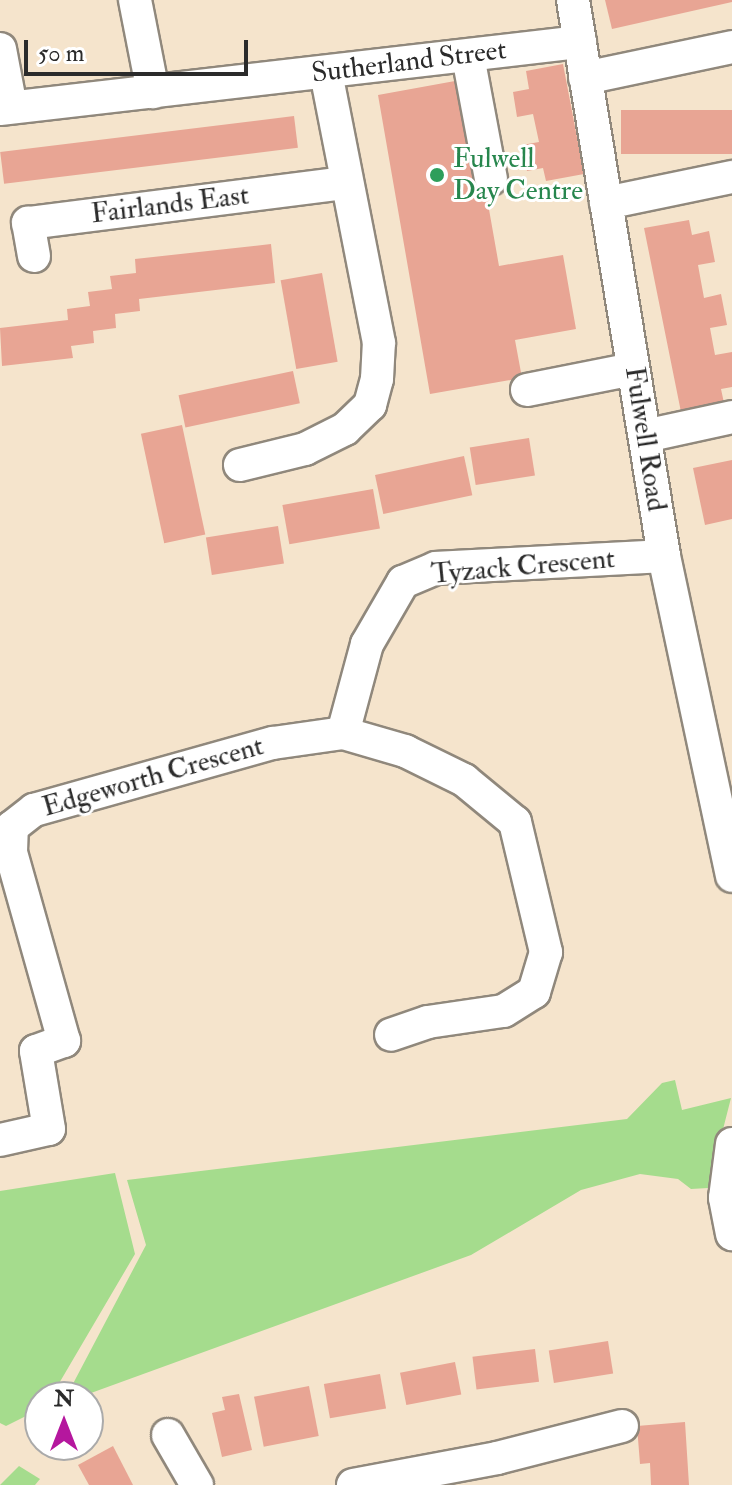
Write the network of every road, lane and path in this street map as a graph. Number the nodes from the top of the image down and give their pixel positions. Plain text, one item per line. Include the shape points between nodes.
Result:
1 (135, 0) edge
2 (573, 0) edge
3 (580, 42) junction
4 (732, 47) edge
5 (0, 49) edge
6 (468, 56) junction
7 (326, 73) junction
8 (585, 78) junction
9 (153, 92) junction
10 (6, 108) edge
11 (491, 179) dead end
12 (731, 182) edge
13 (345, 183) junction
14 (606, 203) junction
15 (34, 256) dead end
16 (633, 369) junction
17 (527, 390) dead end
18 (732, 417) edge
19 (645, 436) junction
20 (240, 465) dead end
21 (664, 556) junction
22 (343, 733) junction
23 (732, 876) edge
24 (391, 1035) dead end
25 (0, 1140) edge
26 (732, 1144) edge
27 (732, 1234) edge
28 (622, 1426) dead end
29 (168, 1435) dead end
30 (497, 1472) edge
31 (197, 1485) edge
32 (353, 1485) edge

1 - 9 street
2 - 3 street, Fulwell Road
3 - 6 street, Sutherland Street
3 - 8 street, Fulwell Road
4 - 8 street
5 - 10 street
6 - 7 street, Sutherland Street
6 - 11 street
7 - 9 street, Sutherland Street
7 - 13 street
8 - 14 street, Fulwell Road
9 - 10 street, Sutherland Street
12 - 14 street
13 - 15 street, Fairlands East via 28,223
13 - 20 street via 379,343 370,405 345,429 305,449
14 - 16 street, Fulwell Road
16 - 17 street
16 - 19 street, Fulwell Road
18 - 19 street
19 - 21 street, Fulwell Road
21 - 22 street, Tyzack Crescent via 436,568 403,582 367,644
21 - 23 street, Fulwell Road
22 - 24 street via 405,751 464,780 515,822 546,952 534,992 503,1011 428,1022
22 - 25 street, Edgeworth Crescent via 273,743 34,810 12,827 11,852 64,1041 36,1051 49,1129
26 - 27 street via 726,1158 725,1198
28 - 30 street
29 - 31 street
30 - 32 street

